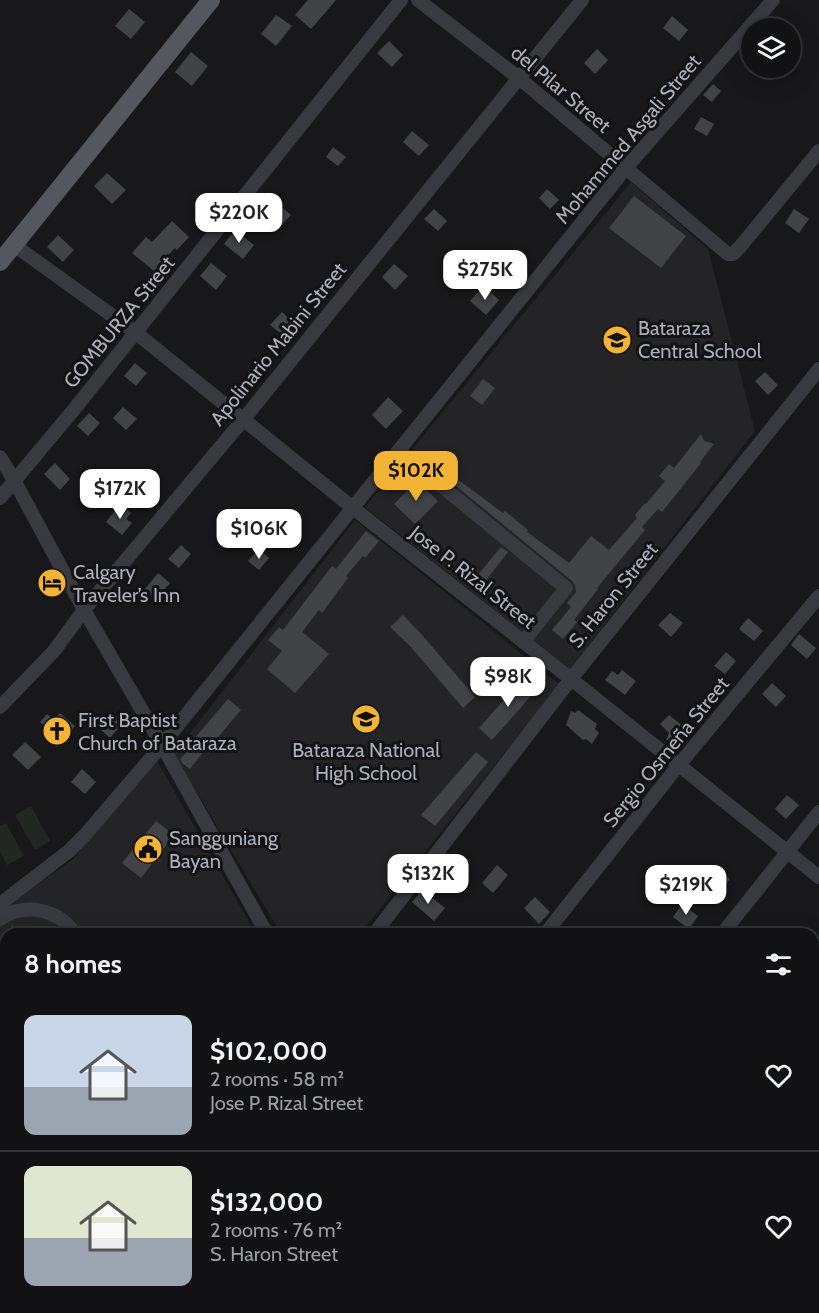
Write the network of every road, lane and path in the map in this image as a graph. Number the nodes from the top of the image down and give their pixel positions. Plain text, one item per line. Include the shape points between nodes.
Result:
1 (211, 0) edge
2 (401, 0) edge
3 (418, 0) edge
4 (582, 0) edge
5 (773, 0) edge
6 (519, 78) junction
7 (819, 151) edge
8 (626, 169) junction
9 (14, 245) junction
10 (0, 262) edge
11 (135, 332) junction
12 (819, 369) edge
13 (243, 420) junction
14 (399, 451) junction
15 (0, 457) edge
16 (14, 480) junction
17 (0, 498) edge
18 (353, 508) junction
19 (819, 596) edge
20 (84, 610) junction
21 (523, 642) junction
22 (571, 679) junction
23 (0, 708) edge
24 (162, 745) junction
25 (678, 766) junction
26 (819, 812) edge
27 (788, 852) junction
28 (819, 877) edge
29 (0, 915) edge
30 (70, 928) edge
31 (264, 928) edge
32 (379, 928) edge
33 (550, 928) edge
34 (727, 928) edge

1 - 9 main road
2 - 11 street, GOMBURZA Street
3 - 6 street, del Pilar Street
4 - 6 street, Apolinario Mabini Street
5 - 8 street, Mohammed Asgali Street
6 - 8 street, del Pilar Street
6 - 13 street, Apolinario Mabini Street
7 - 8 street, del Pilar Street via 732,255
8 - 14 street, Mohammed Asgali Street
9 - 10 main road
9 - 11 street, Jose P. Rizal Street
11 - 13 street, Jose P. Rizal Street
11 - 16 street, GOMBURZA Street
12 - 22 street, S. Haron Street
13 - 18 street, Jose P. Rizal Street
13 - 20 street, Apolinario Mabini Street
14 - 18 street, Mohammed Asgali Street
14 - 21 street via 566,588
15 - 16 street
16 - 17 street, GOMBURZA Street
16 - 20 street
18 - 21 street, Jose P. Rizal Street
18 - 24 street, Mohammed Asgali Street
19 - 25 street, Sergio Osmeña Street
20 - 23 street, Apolinario Mabini Street via 54,651
20 - 24 street
21 - 22 street, Jose P. Rizal Street
22 - 25 street, Jose P. Rizal Street
22 - 32 street, S. Haron Street
24 - 29 street, Mohammed Asgali Street via 85,836
24 - 31 street
25 - 27 street, Jose P. Rizal Street
25 - 33 street, Sergio Osmeña Street
26 - 27 street
27 - 28 street, Jose P. Rizal Street
27 - 34 street
29 - 30 street via 41,911 59,918

